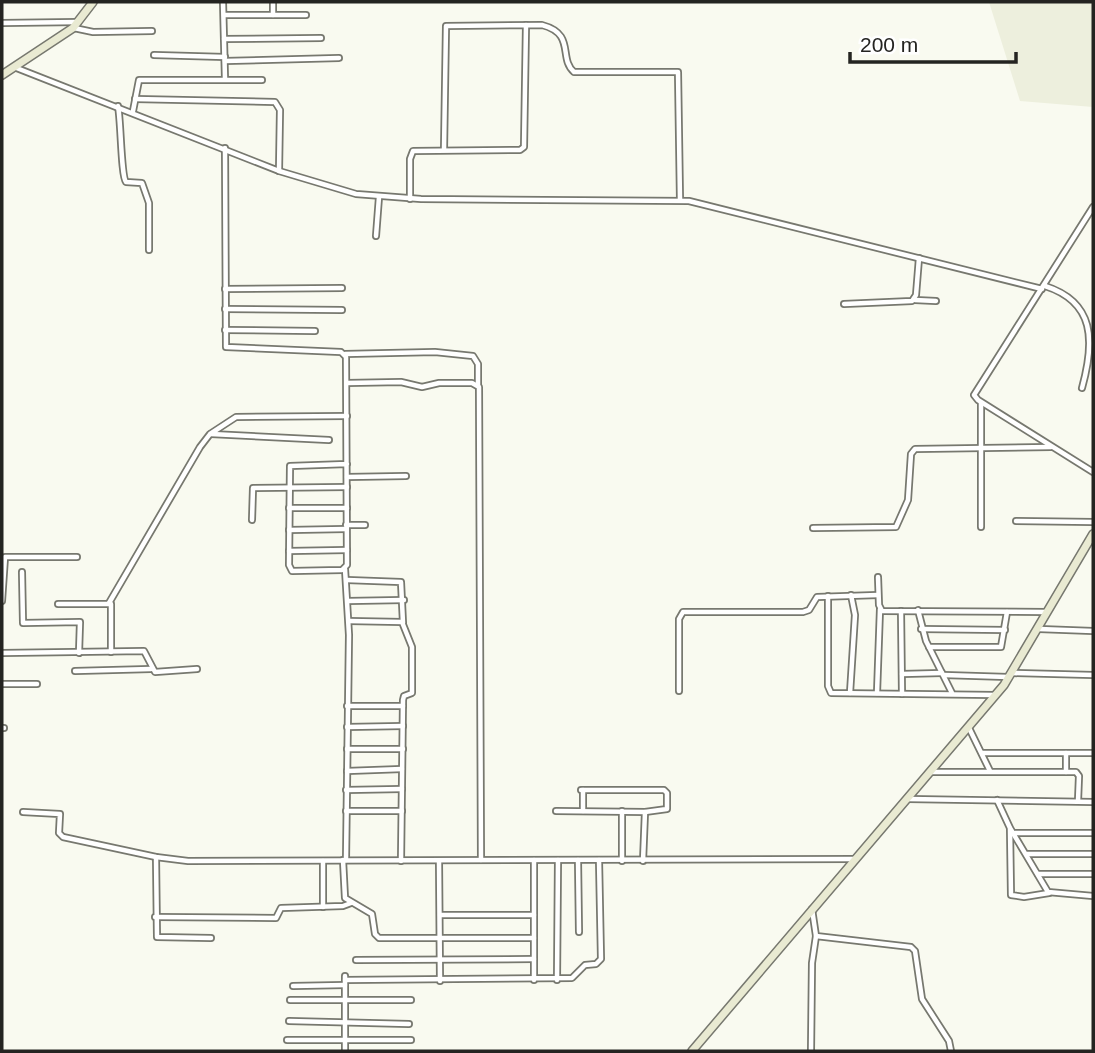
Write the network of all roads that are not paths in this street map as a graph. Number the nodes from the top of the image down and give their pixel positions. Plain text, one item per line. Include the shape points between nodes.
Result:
1 (93, 2) edge
2 (223, 2) edge
3 (273, 2) edge
4 (224, 15) junction
5 (273, 15) junction
6 (306, 15) dead end
7 (2, 23) edge
8 (76, 25) junction
9 (526, 25) junction
10 (152, 31) dead end
11 (224, 38) junction
12 (321, 38) dead end
13 (154, 55) dead end
14 (339, 58) dead end
15 (225, 59) junction
16 (13, 67) junction
17 (2, 75) edge
18 (225, 79) junction
19 (262, 80) dead end
20 (135, 99) junction
21 (118, 106) junction
22 (133, 111) junction
23 (225, 148) junction
24 (444, 150) junction
25 (279, 171) junction
26 (379, 197) junction
27 (410, 199) junction
28 (680, 200) junction
29 (1093, 207) edge
30 (376, 236) dead end
31 (149, 250) dead end
32 (919, 258) junction
33 (1044, 287) junction
34 (342, 288) dead end
35 (225, 289) junction
36 (914, 299) junction
37 (936, 301) dead end
38 (844, 304) dead end
39 (225, 309) junction
40 (342, 310) dead end
41 (225, 330) junction
42 (315, 331) dead end
43 (345, 354) junction
44 (347, 383) junction
45 (478, 385) junction
46 (1082, 388) dead end
47 (981, 402) junction
48 (347, 416) junction
49 (210, 434) junction
50 (329, 440) dead end
51 (1052, 447) junction
52 (981, 448) junction
53 (347, 464) junction
54 (1093, 472) edge
55 (406, 476) dead end
56 (347, 477) junction
57 (289, 487) junction
58 (347, 487) junction
59 (289, 508) junction
60 (346, 508) junction
61 (251, 520) dead end
62 (1016, 521) dead end
63 (1093, 522) edge
64 (365, 525) dead end
65 (346, 527) junction
66 (981, 527) dead end
67 (813, 528) dead end
68 (289, 530) junction
69 (1093, 534) edge
70 (347, 550) junction
71 (289, 551) junction
72 (77, 557) dead end
73 (345, 569) junction
74 (22, 572) dead end
75 (878, 577) dead end
76 (347, 580) junction
77 (851, 595) junction
78 (878, 595) junction
79 (828, 596) junction
80 (404, 600) junction
81 (2, 601) edge
82 (348, 601) junction
83 (109, 603) junction
84 (58, 604) dead end
85 (880, 609) junction
86 (918, 610) junction
87 (901, 611) junction
88 (1007, 612) junction
89 (1049, 612) junction
90 (349, 621) junction
91 (403, 623) junction
92 (921, 629) junction
93 (1039, 629) junction
94 (1005, 630) junction
95 (1093, 631) edge
96 (929, 647) junction
97 (111, 652) junction
98 (2, 653) edge
99 (79, 653) junction
100 (151, 669) junction
101 (197, 669) dead end
102 (75, 671) dead end
103 (902, 674) junction
104 (942, 674) junction
105 (1011, 675) junction
106 (1093, 675) edge
107 (2, 684) edge
108 (37, 684) dead end
109 (679, 691) dead end
110 (850, 693) junction
111 (952, 693) junction
112 (877, 694) junction
113 (902, 694) junction
114 (996, 695) junction
115 (347, 706) junction
116 (402, 706) junction
117 (403, 726) junction
118 (347, 727) junction
119 (969, 728) junction
120 (347, 749) junction
121 (403, 749) junction
122 (982, 753) junction
123 (1066, 753) junction
124 (1093, 753) edge
125 (402, 769) junction
126 (347, 771) junction
127 (990, 771) junction
128 (930, 772) junction
129 (1066, 772) junction
130 (402, 789) junction
131 (346, 790) junction
132 (908, 799) junction
133 (997, 800) junction
134 (1078, 801) junction
135 (1093, 802) edge
136 (23, 811) dead end
137 (346, 811) junction
138 (402, 811) junction
139 (555, 811) dead end
140 (583, 811) junction
141 (622, 811) junction
142 (645, 812) junction
143 (1010, 828) junction
144 (1014, 833) junction
145 (1093, 833) edge
146 (1027, 854) junction
147 (1093, 854) edge
148 (156, 857) junction
149 (857, 859) junction
150 (344, 860) junction
151 (481, 860) junction
152 (534, 860) junction
153 (558, 860) junction
154 (578, 860) junction
155 (599, 860) junction
156 (323, 861) junction
157 (401, 861) junction
158 (439, 861) junction
159 (622, 861) junction
160 (643, 861) junction
161 (1037, 874) junction
162 (1093, 874) edge
163 (1049, 893) junction
164 (1093, 896) edge
165 (351, 903) junction
166 (323, 906) junction
167 (812, 908) junction
168 (440, 915) junction
169 (534, 915) junction
170 (155, 917) junction
171 (579, 932) dead end
172 (816, 936) junction
173 (211, 938) dead end
174 (440, 938) junction
175 (534, 938) junction
176 (534, 959) junction
177 (356, 960) dead end
178 (440, 961) junction
179 (345, 980) junction
180 (534, 980) junction
181 (556, 980) junction
182 (440, 981) junction
183 (293, 986) dead end
184 (290, 1000) dead end
185 (346, 1000) junction
186 (411, 1000) dead end
187 (289, 1021) dead end
188 (345, 1021) junction
189 (409, 1024) dead end
190 (287, 1040) dead end
191 (411, 1040) dead end
192 (345, 1041) junction
193 (345, 1051) edge
194 (692, 1051) edge
195 (811, 1051) edge
196 (951, 1051) edge

1 - 8 street
2 - 4 street
3 - 5 street
4 - 5 street
4 - 11 street
5 - 6 street
7 - 8 street
8 - 10 street via 93,32
8 - 16 street
9 - 24 street via 524,147
9 - 24 street via 446,26
9 - 28 street via 546,26 559,34 574,72 678,72
11 - 12 street
11 - 15 street
13 - 15 street
14 - 15 street
15 - 18 street
16 - 17 street
16 - 21 street
18 - 19 street
18 - 20 street via 139,80
20 - 22 street
20 - 25 street via 275,102 280,110
21 - 22 street
21 - 31 street via 122,176 126,182 142,183 148,194
22 - 23 street
23 - 25 street
23 - 35 street
24 - 27 street via 411,153
25 - 26 street
26 - 27 street
26 - 30 street
27 - 28 street
28 - 32 street
29 - 33 street
32 - 33 street
32 - 36 street
33 - 46 street via 1076,299 1089,316 1091,350
33 - 47 street via 979,384 974,395
34 - 35 street
35 - 39 street
36 - 37 street
36 - 38 street
39 - 40 street
39 - 41 street
41 - 42 street
41 - 43 street via 225,346 230,349
43 - 44 street
43 - 45 street via 473,356 478,363
44 - 45 street
44 - 48 street
45 - 151 street
47 - 51 street
47 - 52 street
48 - 49 street via 239,416
48 - 53 street
49 - 50 street
49 - 83 street
51 - 52 street
51 - 54 street
52 - 66 street
52 - 67 street via 913,450 908,500 896,527
53 - 56 street
53 - 57 street via 292,465
55 - 56 street
56 - 58 street
57 - 58 street
57 - 59 street
57 - 61 street via 251,489
58 - 60 street
59 - 60 street
59 - 68 street
60 - 65 street
62 - 63 street
64 - 65 street
65 - 68 street
65 - 70 street
68 - 71 street
69 - 89 street
70 - 71 street
70 - 73 street
71 - 73 street via 292,571
72 - 81 street via 5,557
73 - 76 street
74 - 99 street via 23,623 80,622
75 - 78 street
76 - 80 street via 400,581
76 - 82 street
77 - 78 street
77 - 79 street
77 - 110 street via 855,615
78 - 85 street
79 - 109 street via 814,598 805,612 683,612 679,619
79 - 110 street via 828,689 834,694
80 - 82 street
80 - 91 street
82 - 90 street
83 - 84 street
83 - 97 street
85 - 87 street
85 - 112 street
86 - 87 street
86 - 88 street
86 - 92 street
87 - 103 street
88 - 89 street
88 - 94 street
89 - 93 street
90 - 91 street
90 - 115 street
91 - 116 street via 412,648 413,691 404,696
92 - 94 street
92 - 96 street
93 - 95 street
93 - 105 street
94 - 96 street via 999,647
96 - 104 street
97 - 99 street
97 - 100 street via 144,651
98 - 99 street
100 - 101 street
100 - 102 street
103 - 104 street
103 - 113 street
104 - 105 street
104 - 111 street
105 - 106 street
105 - 114 street
107 - 108 street
110 - 112 street
111 - 113 street
111 - 114 street
112 - 113 street
114 - 119 street
115 - 116 street
115 - 118 street
116 - 117 street
117 - 118 street
117 - 121 street
118 - 120 street
119 - 122 street
119 - 128 street
120 - 121 street
120 - 126 street
121 - 125 street
122 - 123 street
122 - 127 street
123 - 124 street
123 - 129 street
125 - 126 street
125 - 130 street
126 - 131 street
127 - 128 street
127 - 129 street
128 - 132 street
129 - 134 street via 1079,774
130 - 131 street
130 - 138 street
131 - 137 street
132 - 133 street
132 - 149 street
133 - 134 street
133 - 143 street
134 - 135 street
136 - 148 street via 60,814 63,838
137 - 138 street
137 - 150 street
138 - 157 street
139 - 140 street
140 - 141 street
140 - 142 street via 582,790 665,791 666,811
141 - 142 street
141 - 159 street
142 - 160 street
143 - 144 street
143 - 163 street via 1011,895
144 - 145 street
144 - 146 street
146 - 147 street
146 - 161 street
148 - 156 street
148 - 170 street
149 - 160 street
149 - 167 street
150 - 156 street
150 - 157 street
150 - 165 street via 344,895
151 - 152 street
151 - 158 street
152 - 153 street
152 - 169 street
153 - 154 street
153 - 181 street
154 - 155 street
154 - 171 street
155 - 159 street
155 - 181 street via 601,959 585,965 572,978
156 - 166 street
157 - 158 street
158 - 168 street
159 - 160 street
161 - 162 street
161 - 163 street
163 - 164 street
165 - 166 street
165 - 174 street via 372,914 379,938
166 - 170 street via 281,908 276,918
167 - 172 street
167 - 194 street
168 - 169 street
168 - 174 street
169 - 175 street
170 - 173 street via 158,937
172 - 195 street
172 - 196 street via 911,947 922,999 950,1041
174 - 175 street
174 - 178 street
175 - 176 street
176 - 178 street
176 - 180 street
177 - 178 street
178 - 182 street
179 - 182 street
179 - 183 street
179 - 185 street
180 - 181 street
180 - 182 street
184 - 185 street
185 - 186 street
185 - 188 street
187 - 188 street
188 - 189 street
188 - 192 street
190 - 192 street
191 - 192 street
192 - 193 street

